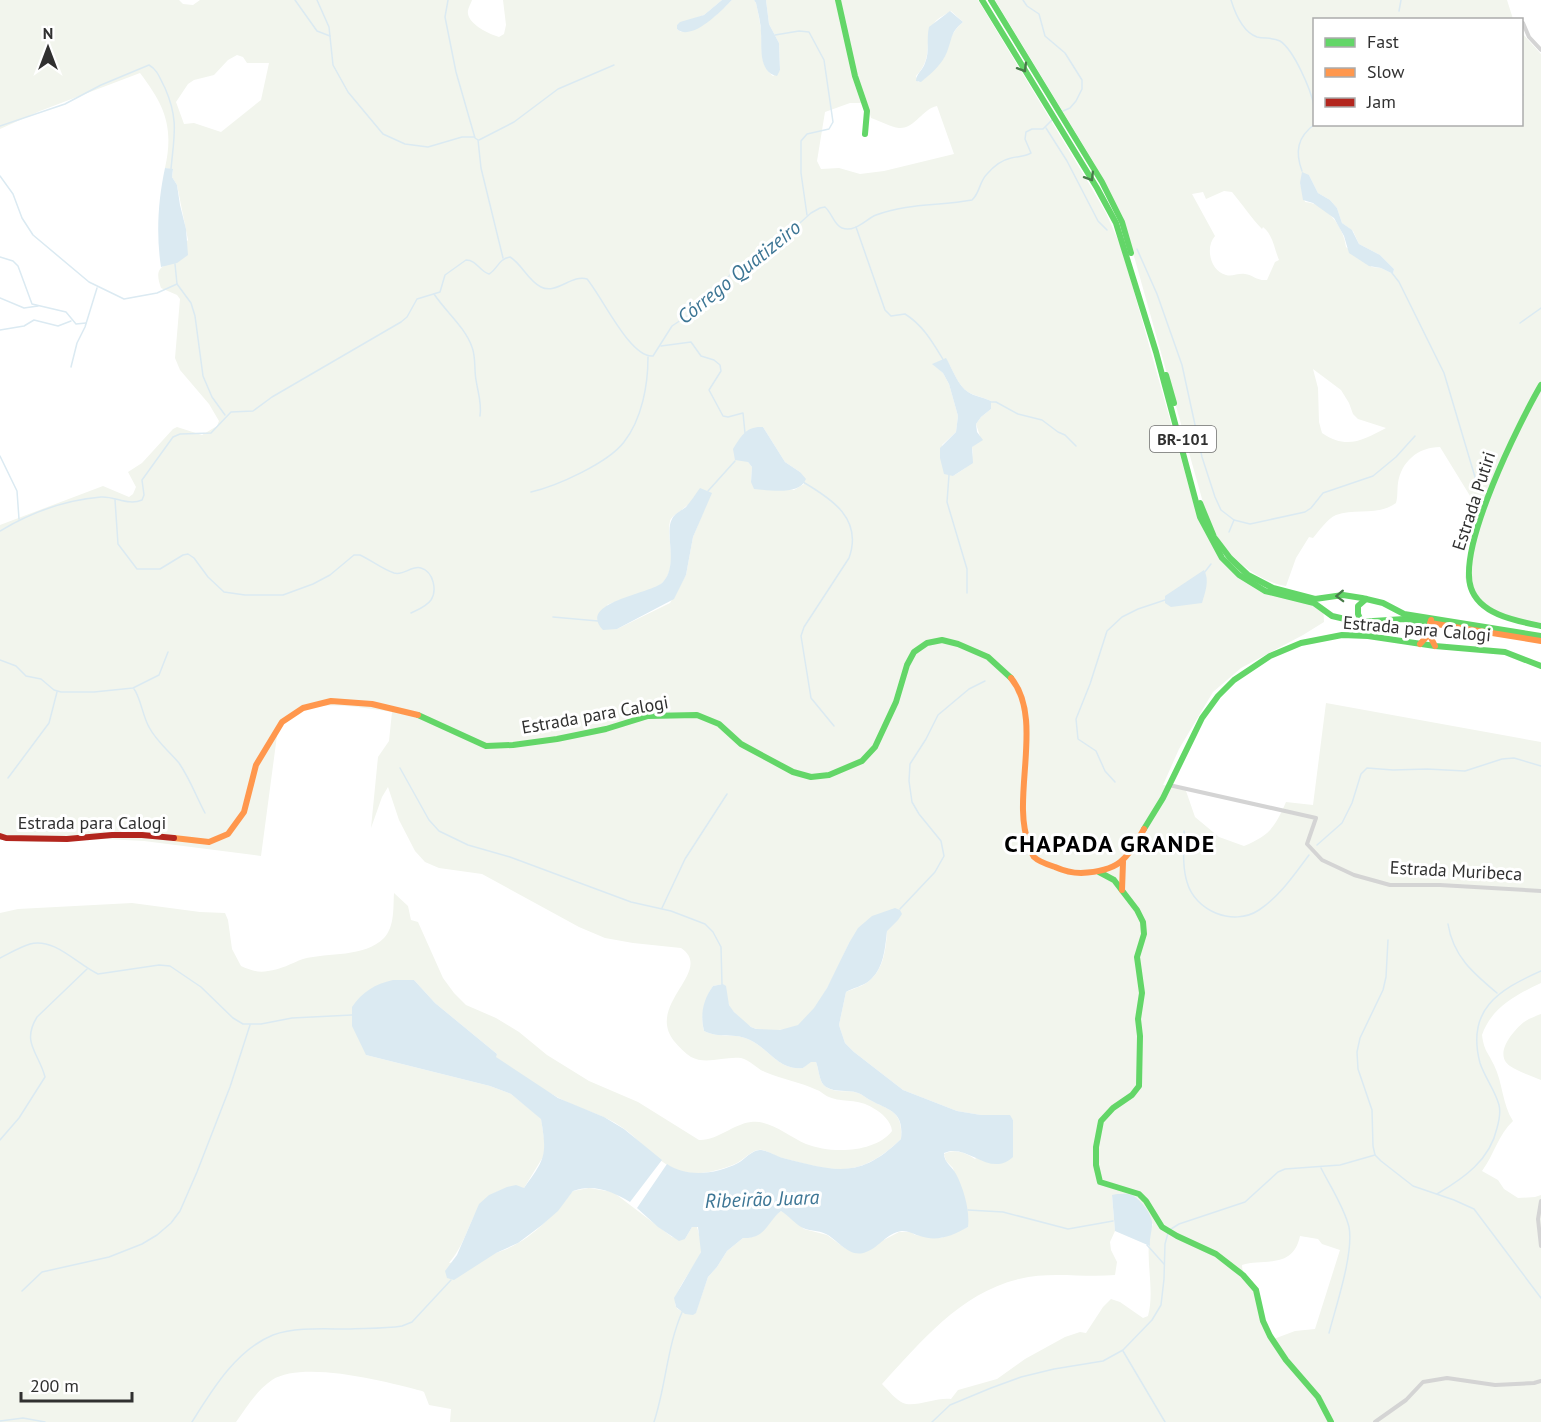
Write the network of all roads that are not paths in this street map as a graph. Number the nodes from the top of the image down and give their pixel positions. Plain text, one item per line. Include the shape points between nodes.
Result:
1 (838, 0) edge
2 (982, 0) edge
3 (990, 0) edge
4 (1523, 23) dead end
5 (1541, 50) edge
6 (865, 134) dead end
7 (1541, 385) edge
8 (1366, 598) junction
9 (1361, 621) junction
10 (1431, 621) junction
11 (1541, 626) edge
12 (1429, 634) junction
13 (1541, 636) edge
14 (1541, 641) edge
15 (1420, 644) junction
16 (1435, 646) junction
17 (1541, 666) edge
18 (1168, 785) junction
19 (0, 836) edge
20 (1123, 862) junction
21 (1100, 872) junction
22 (1122, 890) junction
23 (1541, 891) edge
24 (1541, 1201) edge
25 (1541, 1246) edge
26 (1541, 1381) edge
27 (1331, 1422) edge
28 (1375, 1422) edge

1 - 6 main road via 867,111
2 -> 9 main road, BR-101 via 1116,223 1195,500 1222,558 1253,584 1314,603 1332,616
8 -> 3 main road, BR-101 via 1315,598 1273,588 1236,565 1214,537 1202,508 1122,222 1102,182
4 - 5 street
7 - 11 main road, Estrada Putiri via 1494,480 1467,576 1476,595 1494,612
8 - 9 main road via 1358,606
8 - 10 main road, BR-101
9 - 10 main road, BR-101
10 - 12 main road
10 - 13 main road, BR-101
10 - 14 main road, BR-101
12 - 15 main road
12 - 16 main road
15 - 16 main road, Estrada para Calogi
15 - 18 main road, Estrada para Calogi via 1342,635 1301,643 1258,662 1218,696 1202,718
16 - 17 main road, Estrada para Calogi via 1504,652
18 - 20 main road, Estrada para Calogi
18 - 23 street, Estrada Muribeca via 1316,818 1307,844 1322,860 1354,875 1390,885
19 - 21 main road, Estrada para Calogi via 67,839 142,835 209,842 228,834 244,812 256,765 282,722 303,708 331,701 372,704 423,716 486,746 557,739 648,717 697,715 719,724 741,744 793,772 811,777 829,775 862,761 875,747 914,652 927,643 942,640 988,657 1017,685 1027,740 1023,809 1026,838 1034,857 1071,873
20 - 21 main road, Estrada para Calogi
20 - 22 main road
21 - 22 main road
22 - 27 main road via 1143,922 1144,934 1137,957 1142,993 1138,1019 1139,1086 1101,1120 1096,1147 1100,1182 1139,1194 1161,1226 1206,1248 1250,1283 1271,1337 1316,1394
24 - 25 street
26 - 28 street via 1495,1385 1447,1378 1423,1382

